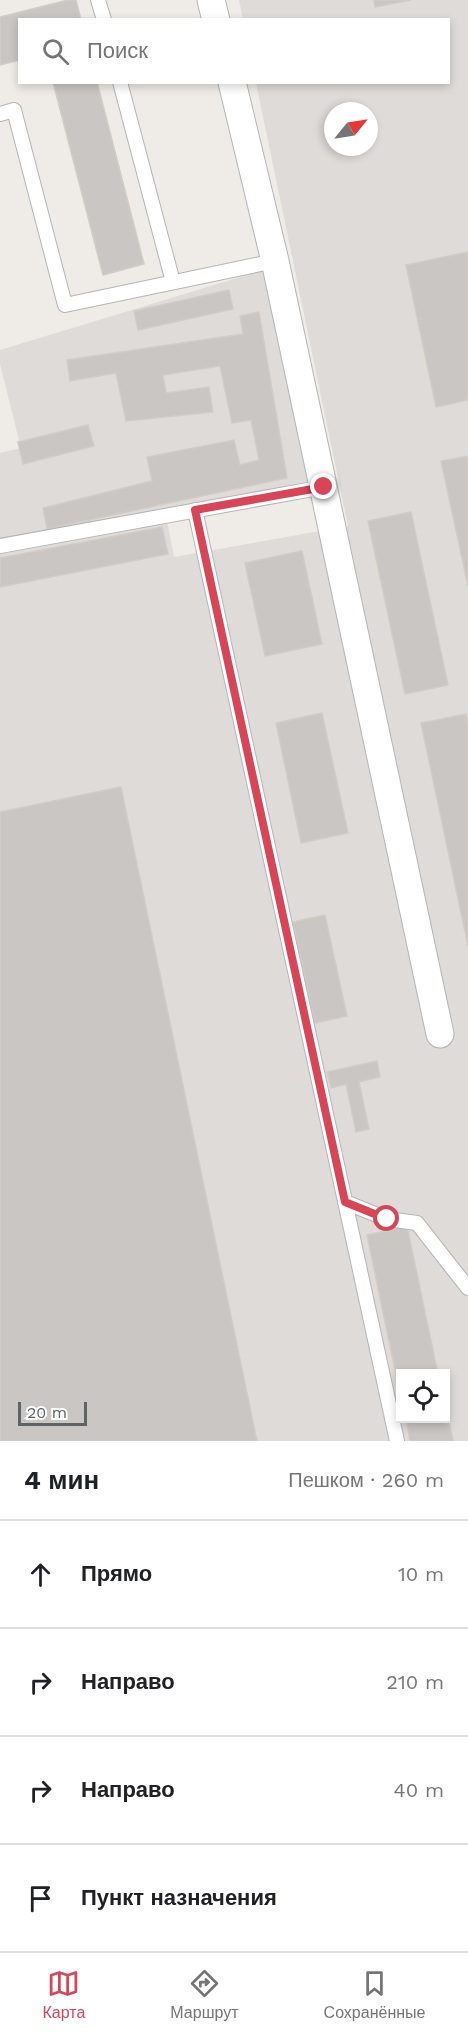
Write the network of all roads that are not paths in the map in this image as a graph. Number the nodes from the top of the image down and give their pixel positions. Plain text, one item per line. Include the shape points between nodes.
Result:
1 (98, 0) edge
2 (211, 0) edge
3 (103, 18) edge
4 (216, 18) edge
5 (121, 84) edge
6 (232, 84) edge
7 (0, 114) edge
8 (275, 261) junction
9 (173, 282) junction
10 (324, 487) junction
11 (195, 510) junction
12 (0, 546) edge
13 (440, 1034) dead end
14 (345, 1202) junction
15 (468, 1288) edge
16 (397, 1441) edge

1 - 3 lane
2 - 4 street
5 - 9 lane
6 - 8 street
7 - 9 lane via 14,110 65,305
8 - 9 lane
8 - 10 street
10 - 11 lane
10 - 13 street
11 - 12 lane
11 - 14 lane
14 - 15 lane via 387,1219 417,1223
14 - 16 lane

